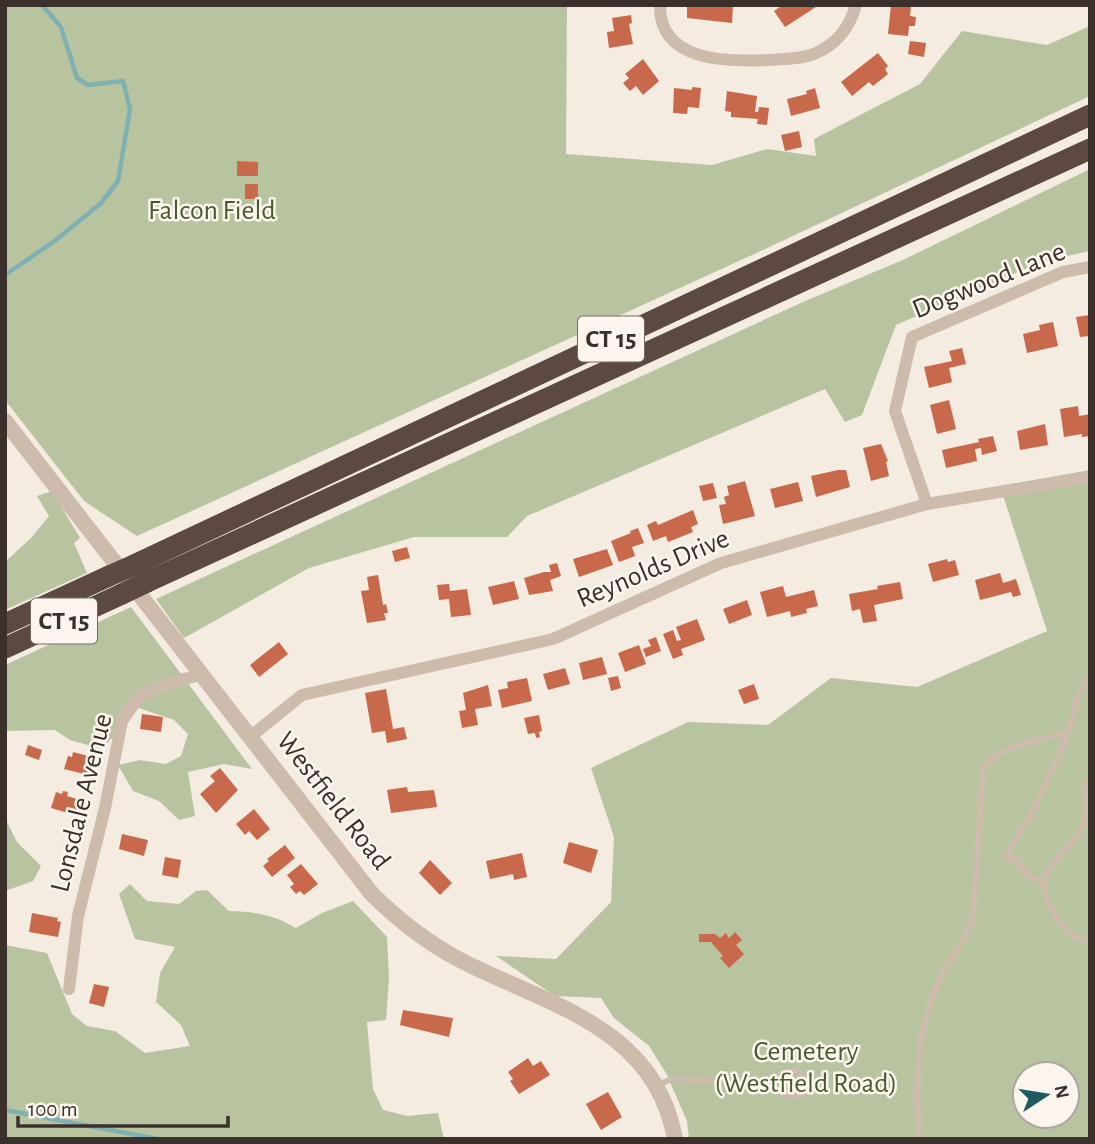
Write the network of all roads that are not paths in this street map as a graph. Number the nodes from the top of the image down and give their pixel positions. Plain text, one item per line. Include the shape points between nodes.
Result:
1 (660, 5) edge
2 (856, 5) edge
3 (1090, 115) edge
4 (1090, 149) edge
5 (1090, 267) edge
6 (8, 430) edge
7 (1090, 477) edge
8 (927, 504) junction
9 (5, 624) edge
10 (5, 648) edge
11 (202, 675) junction
12 (1090, 675) edge
13 (1069, 732) junction
14 (250, 737) junction
15 (1090, 780) edge
16 (1044, 884) junction
17 (1090, 943) edge
18 (69, 989) dead end
19 (773, 1084) junction
20 (656, 1085) junction
21 (674, 1139) edge
22 (919, 1139) edge

1 - 2 street via 666,34 681,48 703,57 744,61 816,53 841,37
3 - 9 highway, CT 15, bridge
4 - 10 highway, CT 15, bridge
5 - 8 street, Dogwood Lane via 1063,272 912,337 895,411
6 - 11 street, Westfield Road
7 - 8 street, Reynolds Drive
8 - 14 street, Reynolds Drive via 721,563 552,639 302,695
11 - 14 street, Westfield Road
11 - 18 street, Lonsdale Avenue via 143,694 122,722 78,916
12 - 13 lane via 1078,694
13 - 16 lane via 1037,803 1005,858 1016,859 1026,874
13 - 22 lane via 1011,749 984,767 973,920 929,1006 920,1044
14 - 20 street, Westfield Road via 348,865 401,922 459,959 599,1027 626,1048
15 - 16 lane via 1086,783 1084,824 1044,874
16 - 17 lane via 1058,920
19 - 19 lane via 788,1097 802,1096 806,1089 798,1071 782,1073
19 - 20 lane via 673,1079
20 - 21 street, Westfield Road

